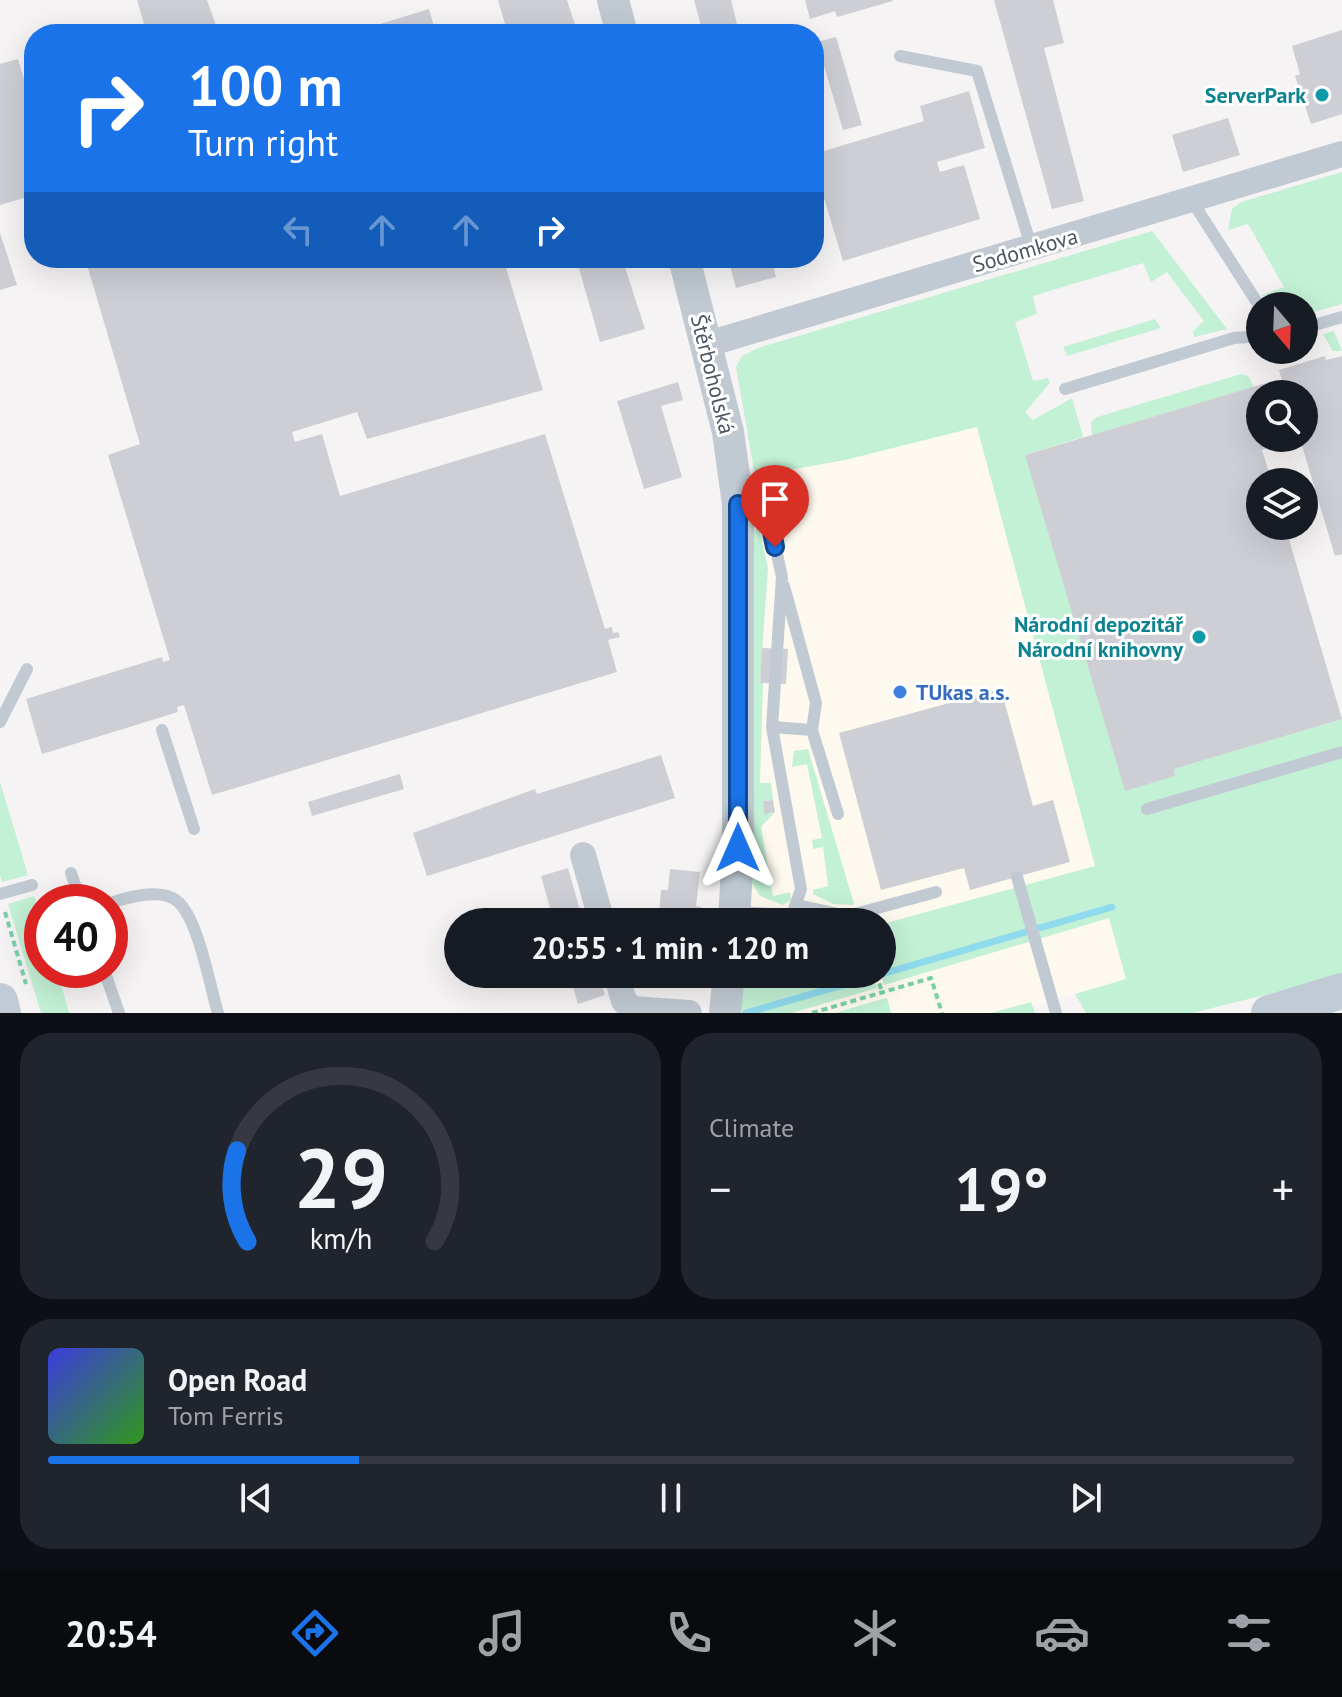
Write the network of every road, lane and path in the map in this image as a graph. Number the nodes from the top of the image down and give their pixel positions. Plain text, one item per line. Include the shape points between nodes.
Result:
1 (613, 0) edge
2 (619, 24) edge
3 (900, 56) dead end
4 (1342, 154) edge
5 (1192, 201) junction
6 (1032, 249) junction
7 (687, 268) edge
8 (1250, 292) edge
9 (1342, 317) edge
10 (1318, 324) edge
11 (1246, 337) edge
12 (708, 344) junction
13 (1065, 389) dead end
14 (738, 504) junction
15 (782, 577) junction
16 (27, 669) dead end
17 (0, 722) edge
18 (772, 727) junction
19 (162, 730) dead end
20 (812, 730) junction
21 (1342, 752) edge
22 (1147, 809) dead end
23 (838, 814) dead end
24 (194, 829) dead end
25 (583, 855) dead end
26 (71, 873) dead end
27 (1017, 877) dead end
28 (75, 884) edge
29 (24, 887) edge
30 (936, 892) dead end
31 (0, 894) edge
32 (128, 900) edge
33 (797, 905) junction
34 (598, 908) edge
35 (734, 908) edge
36 (796, 908) edge
37 (4, 909) dead end
38 (110, 988) edge
39 (620, 988) edge
40 (728, 988) edge
41 (881, 988) edge
42 (1342, 991) edge
43 (882, 992) junction
44 (11, 1004) edge
45 (631, 1011) edge
46 (119, 1013) edge
47 (218, 1013) edge
48 (689, 1013) edge
49 (725, 1013) edge
50 (812, 1013) edge
51 (942, 1013) edge
52 (1056, 1013) edge
53 (1269, 1013) edge

1 - 2 street
3 - 6 lane via 977,71
4 - 5 street, Sodomkova
5 - 6 street, Sodomkova
5 - 8 lane
6 - 12 street, Sodomkova
7 - 12 street, Štěrboholská
9 - 10 lane
11 - 13 lane
12 - 14 street, Štěrboholská
14 - 15 lane via 769,517
14 - 35 street, Štěrboholská
15 - 18 lane
15 - 20 lane via 816,703
16 - 17 lane
18 - 20 lane
18 - 33 lane via 801,889
19 - 24 lane
20 - 23 lane
21 - 22 lane
25 - 34 street
26 - 28 lane
27 - 52 lane
29 - 31 lane
30 - 33 lane via 848,916
32 - 47 lane via 155,895 177,900 189,917
33 - 36 lane
37 - 44 path
38 - 46 lane
39 - 45 street
40 - 49 street
41 - 43 path
42 - 53 main road
43 - 50 path
43 - 51 path via 931,978
45 - 48 street

